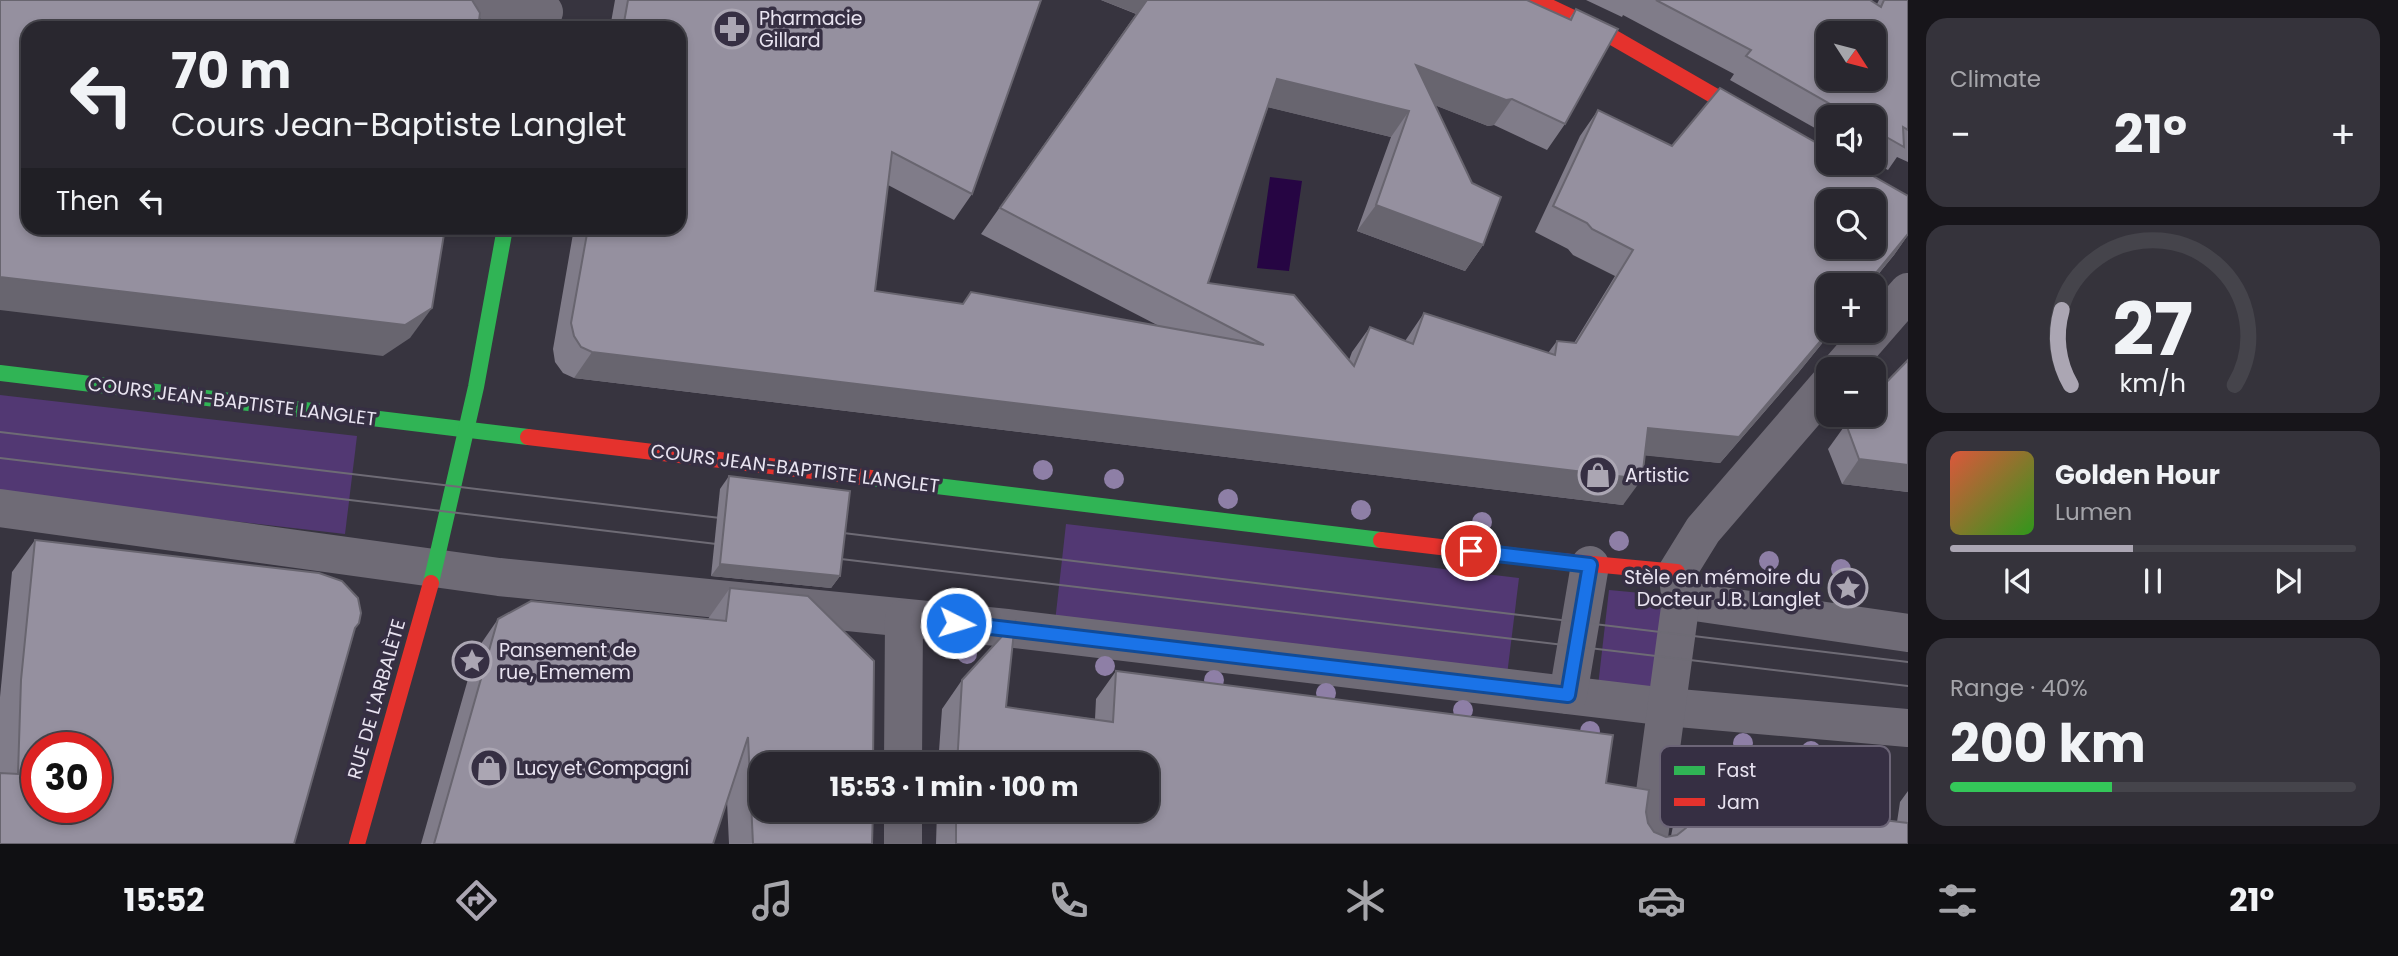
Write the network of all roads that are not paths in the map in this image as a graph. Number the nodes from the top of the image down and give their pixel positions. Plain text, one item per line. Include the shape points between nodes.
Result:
1 (484, 0) edge
2 (1535, 0) edge
3 (544, 13) edge
4 (1816, 154) edge
5 (1852, 175) edge
6 (1864, 182) edge
7 (504, 235) edge
8 (1908, 292) edge
9 (1851, 357) edge
10 (0, 373) edge
11 (1816, 399) edge
12 (467, 430) junction
13 (0, 508) edge
14 (1590, 565) junction
15 (435, 567) junction
16 (1679, 586) junction
17 (904, 619) junction
18 (1908, 633) edge
19 (1568, 695) junction
20 (1667, 707) junction
21 (1908, 727) edge
22 (1662, 746) edge
23 (903, 752) edge
24 (1660, 757) edge
25 (903, 822) edge
26 (357, 844) edge
27 (903, 844) edge
28 (1648, 844) edge

1 - 3 street
2 - 4 street via 1607,34
5 - 6 street
7 - 12 street, RUE DE L'ARBALÈTE
8 - 9 street
10 - 12 street, COURS JEAN-BAPTISTE LANGLET
11 - 16 street via 1703,530
12 - 14 street, COURS JEAN-BAPTISTE LANGLET
12 - 15 street, RUE DE L'ARBALÈTE
13 - 15 street
14 - 16 street, COURS JEAN-BAPTISTE LANGLET
14 - 19 street
15 - 17 street
15 - 26 street, RUE DE L'ARBALÈTE
16 - 18 street, COURS JEAN-BAPTISTE LANGLET
16 - 20 street
17 - 19 street
17 - 23 street
19 - 20 street
20 - 21 street
20 - 22 street
24 - 28 street
25 - 27 street

